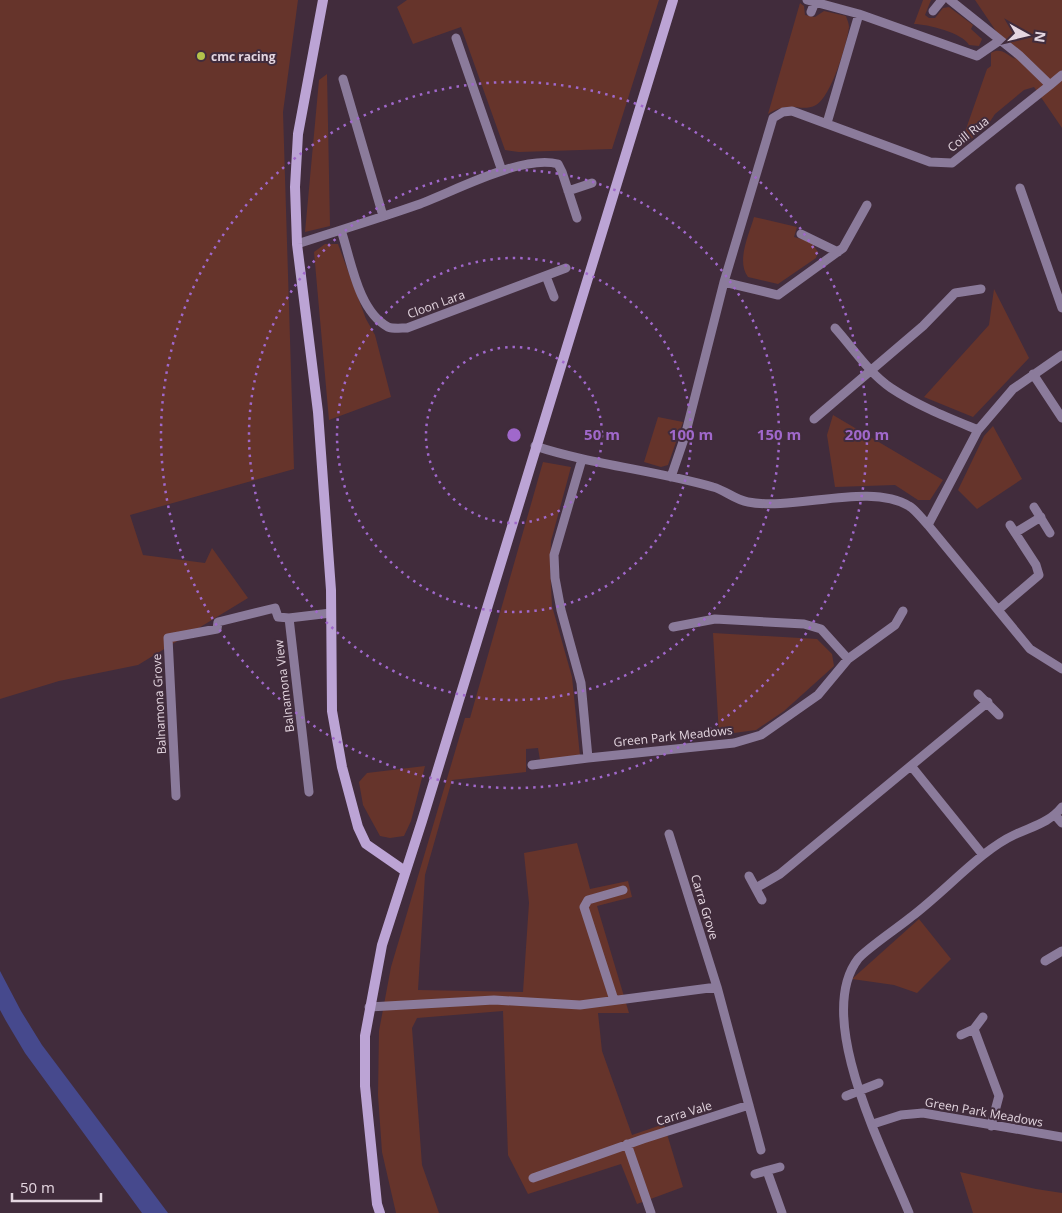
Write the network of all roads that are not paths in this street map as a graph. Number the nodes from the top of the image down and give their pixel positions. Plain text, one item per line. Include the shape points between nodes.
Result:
1 (323, 0) edge
2 (673, 0) edge
3 (942, 0) edge
4 (950, 0) edge
5 (811, 1) edge
6 (933, 11) dead end
7 (811, 12) dead end
8 (860, 14) junction
9 (456, 38) dead end
10 (999, 41) junction
11 (1062, 75) edge
12 (342, 78) dead end
13 (1050, 85) junction
14 (827, 123) junction
15 (502, 171) junction
16 (592, 183) dead end
17 (1020, 188) dead end
18 (568, 191) junction
19 (867, 205) dead end
20 (383, 216) junction
21 (577, 218) dead end
22 (341, 230) junction
23 (800, 234) dead end
24 (297, 244) junction
25 (838, 252) junction
26 (566, 268) dead end
27 (546, 276) junction
28 (724, 282) junction
29 (981, 289) dead end
30 (554, 297) dead end
31 (1062, 308) edge
32 (836, 328) dead end
33 (1062, 355) edge
34 (871, 370) junction
35 (1033, 374) junction
36 (1062, 418) edge
37 (814, 419) dead end
38 (978, 430) junction
39 (535, 446) junction
40 (582, 459) junction
41 (671, 478) junction
42 (1034, 507) dead end
43 (1040, 517) junction
44 (928, 525) junction
45 (1050, 533) dead end
46 (998, 610) junction
47 (903, 611) dead end
48 (330, 613) junction
49 (289, 618) junction
50 (673, 627) dead end
51 (848, 659) junction
52 (1062, 669) edge
53 (978, 694) dead end
54 (988, 702) junction
55 (999, 715) dead end
56 (588, 758) junction
57 (532, 764) dead end
58 (912, 767) junction
59 (309, 792) dead end
60 (176, 796) dead end
61 (1062, 807) edge
62 (1055, 815) junction
63 (1062, 823) edge
64 (669, 834) dead end
65 (983, 855) junction
66 (405, 872) junction
67 (748, 876) dead end
68 (756, 888) junction
69 (623, 890) dead end
70 (762, 900) dead end
71 (1062, 951) edge
72 (1045, 961) dead end
73 (717, 987) junction
74 (614, 1000) junction
75 (369, 1007) junction
76 (983, 1017) dead end
77 (974, 1029) junction
78 (961, 1035) dead end
79 (879, 1082) dead end
80 (858, 1089) junction
81 (846, 1096) dead end
82 (748, 1105) junction
83 (873, 1124) junction
84 (990, 1126) junction
85 (1062, 1138) edge
86 (627, 1144) junction
87 (760, 1150) dead end
88 (780, 1167) dead end
89 (767, 1171) junction
90 (755, 1174) dead end
91 (533, 1178) dead end
92 (380, 1213) edge
93 (651, 1213) edge
94 (782, 1213) edge
95 (909, 1213) edge

1 - 24 main road via 298,134 295,187
2 - 39 main road
3 - 6 street
4 - 10 street
5 - 7 street
5 - 8 street
8 - 10 street via 977,56
8 - 14 street
9 - 15 street
10 - 13 street
11 - 13 street, Coill Rua
12 - 20 street
13 - 14 street, Coill Rua via 952,163 930,162
14 - 28 street, Coill Rua via 792,112 783,112 773,118
15 - 18 street via 550,162 558,164
15 - 20 street
16 - 18 street
17 - 31 street
18 - 21 street
19 - 25 street
20 - 22 street
22 - 24 street
22 - 27 street, Cloon Lara via 364,301 373,316 390,328 407,328
23 - 25 street
24 - 48 main road via 318,412
25 - 28 street via 778,295
26 - 27 street, Cloon Lara
27 - 30 street
28 - 41 street, Coill Rua
29 - 34 street via 955,293 923,326
32 - 34 street
33 - 35 street
34 - 37 street
34 - 38 street via 890,388
35 - 36 street
35 - 38 street via 1013,389
38 - 44 street
39 - 40 street
39 - 66 main road
40 - 41 street via 646,470
40 - 56 street via 554,563 561,610 581,683
41 - 44 street via 715,487 745,502 767,505 837,498 894,499 910,506
42 - 43 street
43 - 45 street
43 - 46 street via 1013,529 1036,565 1039,576
44 - 46 street
46 - 52 street via 1030,649
47 - 51 street, Green Park Meadows via 895,625
48 - 49 street
48 - 66 main road via 332,711 358,827 366,844
49 - 59 street, Balnamona View
49 - 60 street, Balnamona Grove via 278,617 275,608 218,622 217,629 168,638
50 - 51 street via 715,619 804,624 821,629
51 - 56 street, Green Park Meadows via 818,694 762,735 734,743
53 - 54 street
54 - 55 street
54 - 58 street
56 - 57 street, Green Park Meadows
58 - 65 street
58 - 68 street via 780,874
61 - 62 street
62 - 63 street
62 - 65 street via 1041,825 1013,835
64 - 73 street, Carra Grove
65 - 80 street via 918,912 858,958 849,974 844,993 843,1033
66 - 75 main road via 382,945
67 - 68 street
68 - 70 street
69 - 74 street via 588,900 584,907
71 - 72 street
73 - 74 street
73 - 82 street
74 - 75 street via 580,1005 494,1000
75 - 92 main road via 365,1036 365,1086
76 - 77 street
77 - 78 street
77 - 84 street via 999,1096
79 - 80 street
80 - 81 street
80 - 83 street
82 - 86 street, Carra Vale
82 - 87 street
83 - 84 street, Green Park Meadows via 901,1115 923,1113
83 - 95 street
84 - 85 street, Green Park Meadows
86 - 91 street, Carra Vale
86 - 93 street
88 - 89 street
89 - 90 street
89 - 94 street

